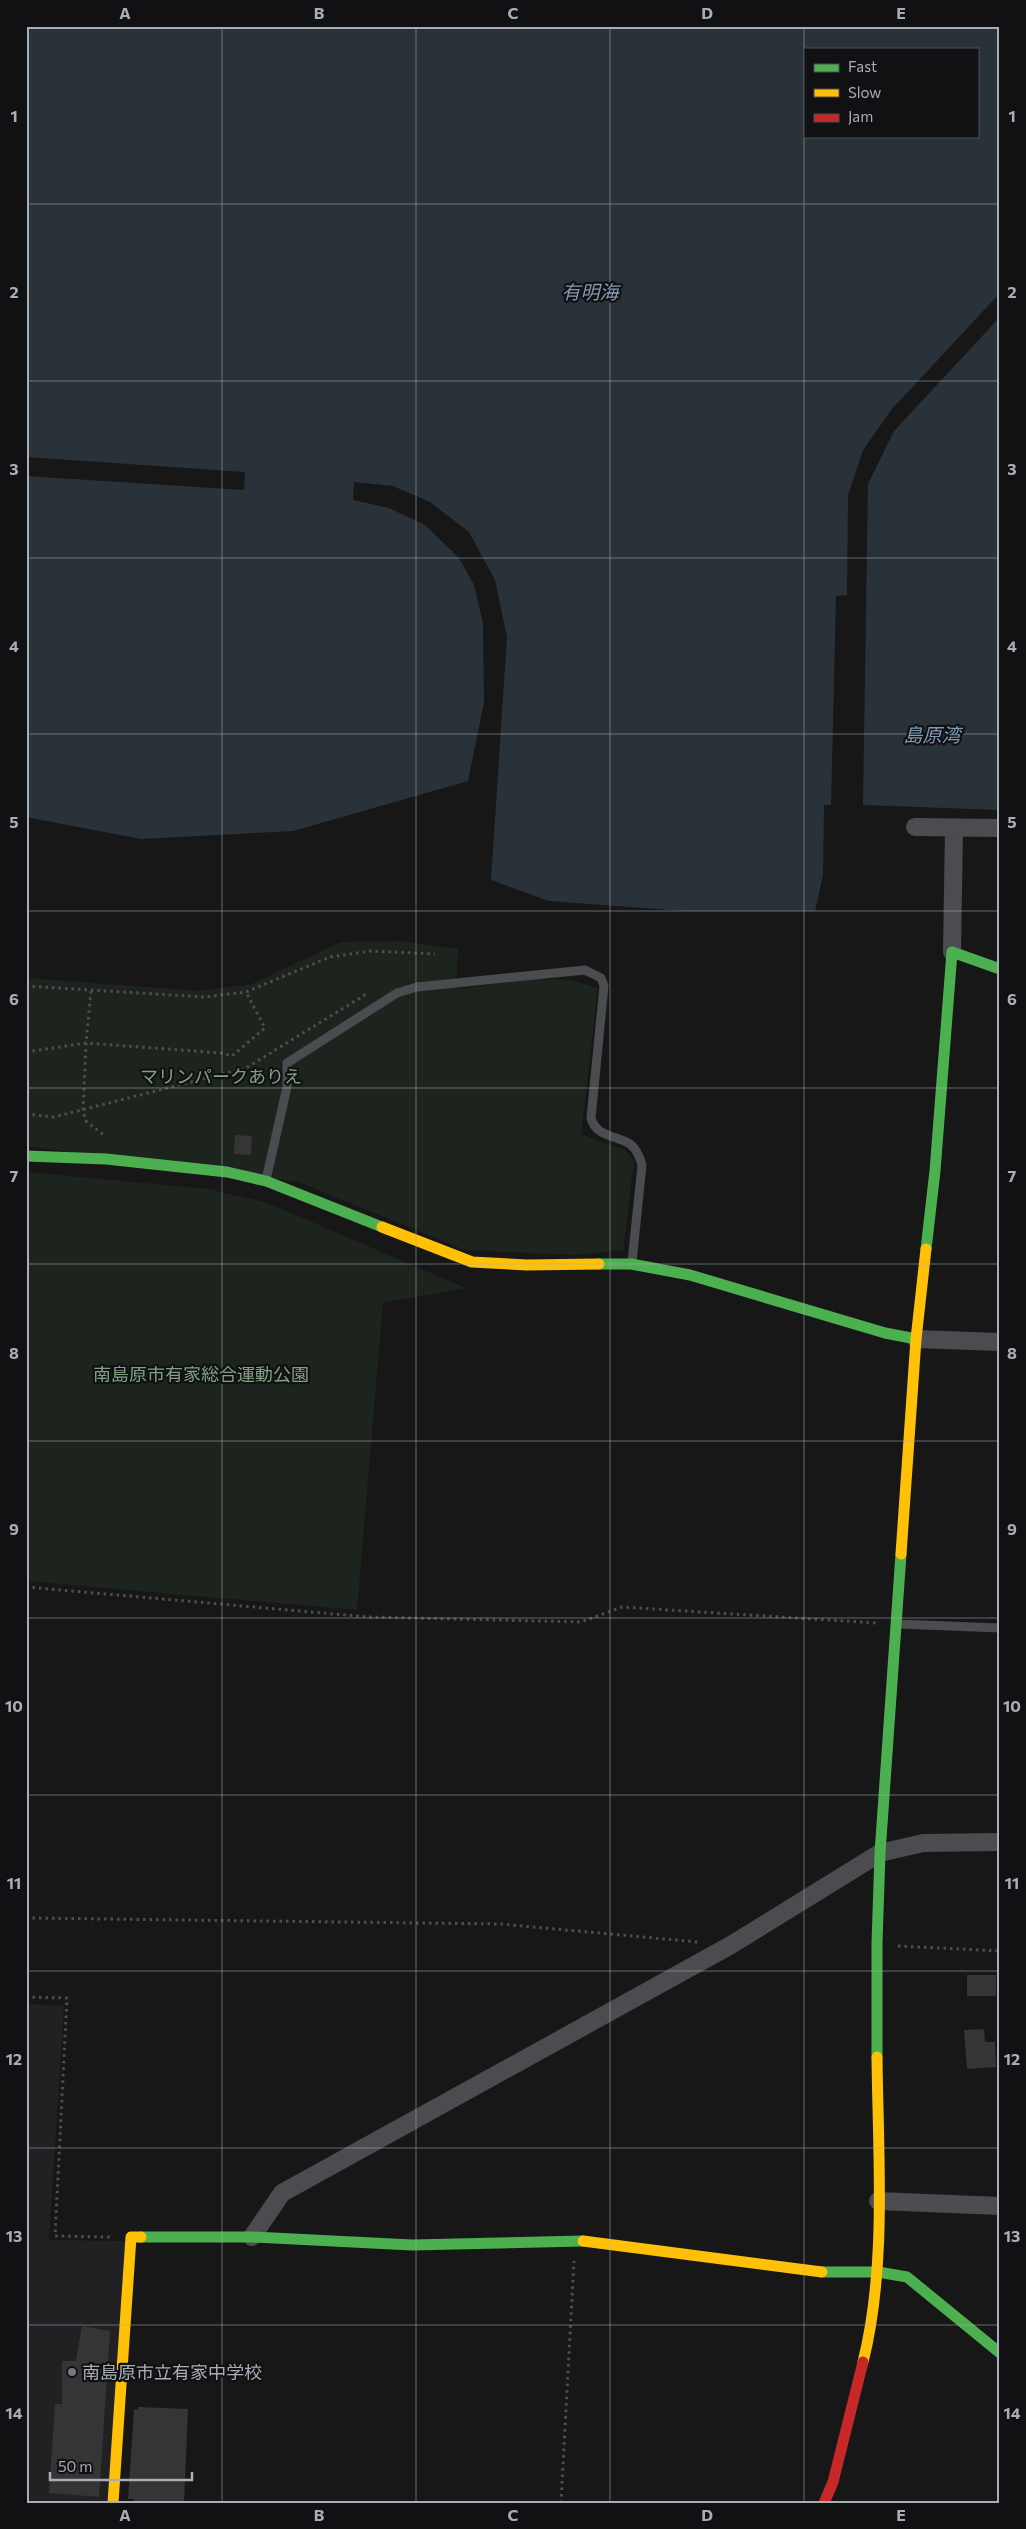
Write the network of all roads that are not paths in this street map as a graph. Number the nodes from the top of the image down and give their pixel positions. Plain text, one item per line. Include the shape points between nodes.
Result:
1 (915, 827) dead end
2 (1000, 828) edge
3 (954, 829) junction
4 (952, 952) junction
5 (1000, 969) edge
6 (26, 1156) edge
7 (266, 1180) junction
8 (631, 1264) junction
9 (916, 1339) junction
10 (1000, 1342) edge
11 (895, 1624) junction
12 (1000, 1628) edge
13 (1000, 1842) edge
14 (880, 1853) junction
15 (878, 2201) junction
16 (1000, 2206) edge
17 (252, 2236) junction
18 (878, 2272) junction
19 (1000, 2353) edge
20 (113, 2503) edge
21 (824, 2503) edge

1 - 3 street
2 - 3 street
3 - 4 street
4 - 5 street
4 - 9 street via 935,1171
6 - 7 street via 106,1159 227,1172
7 - 8 street via 472,1262 527,1266
7 - 8 lane via 287,1087 287,1064 397,993 417,987 585,970 601,978 604,986 591,1118 593,1126 631,1145 642,1165
8 - 9 street via 690,1275 884,1333
9 - 10 street
9 - 11 street
11 - 12 lane
11 - 14 street
13 - 14 street via 924,1843
14 - 15 street
14 - 17 street via 731,1945 282,2193
15 - 16 street
15 - 18 street
17 - 18 street via 412,2245 575,2240 819,2272
17 - 20 street via 131,2237
18 - 19 street via 907,2277
18 - 21 street via 869,2340 833,2482

